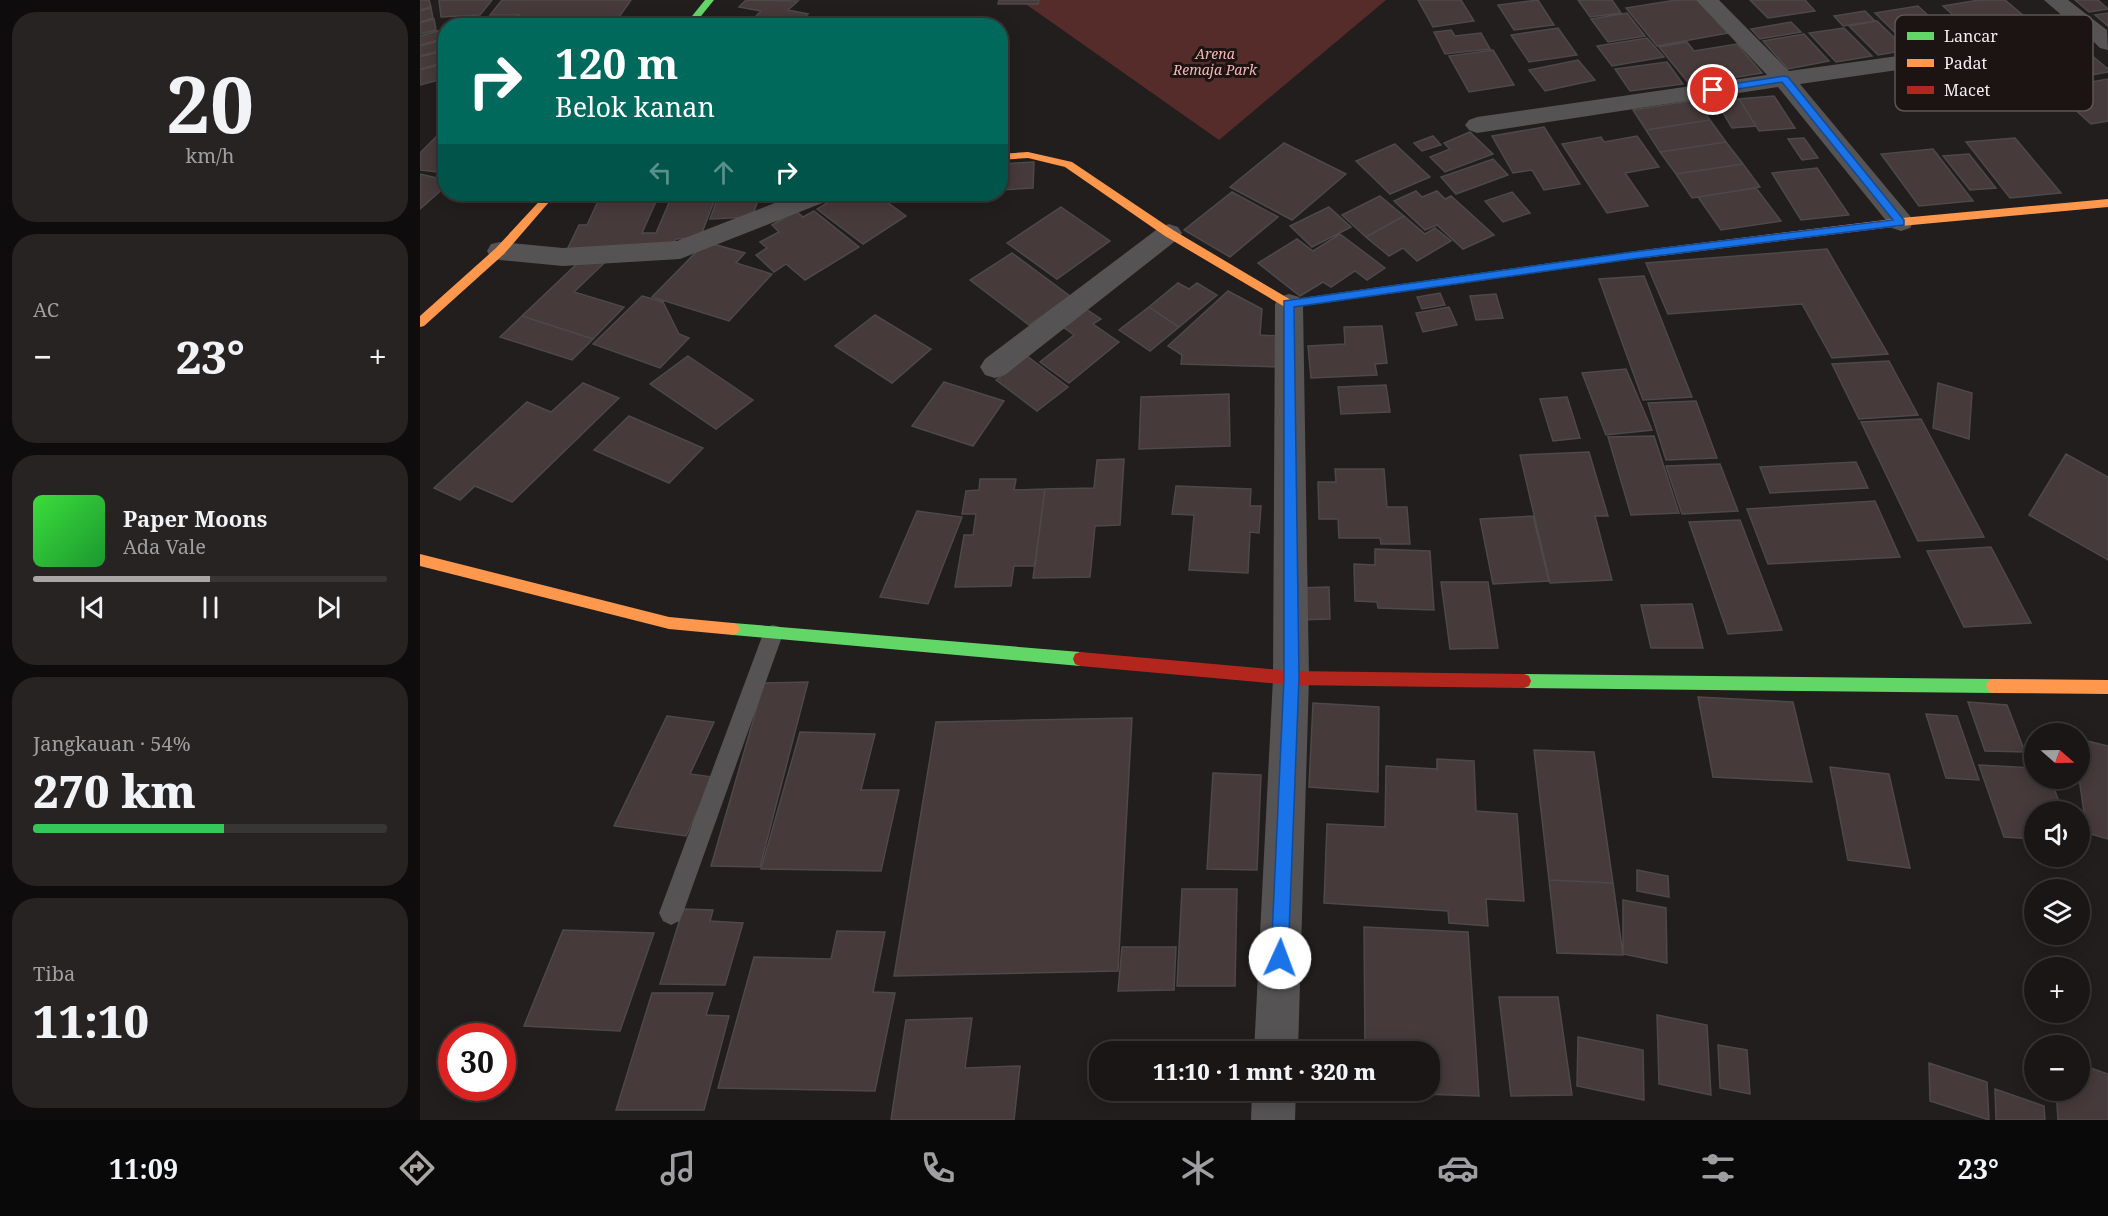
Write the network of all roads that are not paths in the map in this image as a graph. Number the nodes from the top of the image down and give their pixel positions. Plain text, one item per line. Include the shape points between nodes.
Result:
1 (710, 0) edge
2 (1707, 0) edge
3 (2055, 0) edge
4 (2074, 15) edge
5 (695, 18) edge
6 (1895, 65) edge
7 (1784, 79) junction
8 (1477, 125) dead end
9 (1008, 156) edge
10 (546, 201) edge
11 (803, 201) edge
12 (2108, 203) edge
13 (1901, 222) junction
14 (1169, 233) junction
15 (500, 251) junction
16 (1288, 304) junction
17 (420, 323) edge
18 (995, 367) dead end
19 (420, 560) edge
20 (773, 634) junction
21 (1292, 678) junction
22 (2108, 687) edge
23 (671, 913) dead end
24 (1276, 1041) edge
25 (1274, 1101) edge
26 (1273, 1120) edge

1 - 5 street
2 - 7 street
3 - 4 street
6 - 7 street
7 - 8 street
7 - 13 street
9 - 14 street via 1028,155 1068,164
10 - 15 street
11 - 15 street via 680,250 563,257
12 - 13 street
13 - 16 street
14 - 16 street
14 - 18 street
15 - 17 street
16 - 21 street
19 - 20 street via 669,623
20 - 21 street
20 - 23 lane
21 - 22 street
21 - 24 street
25 - 26 street

